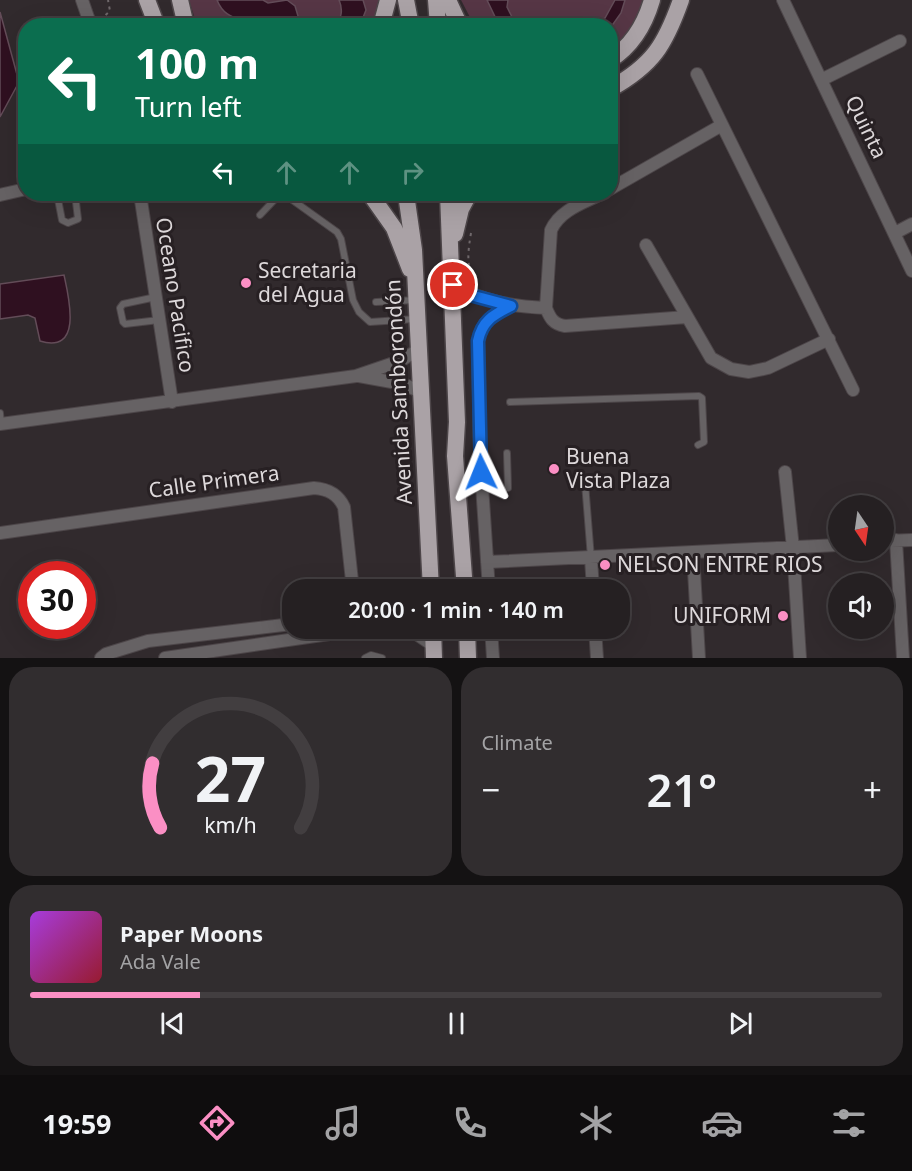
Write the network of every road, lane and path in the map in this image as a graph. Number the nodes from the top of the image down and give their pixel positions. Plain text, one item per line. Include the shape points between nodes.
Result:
1 (82, 0) edge
2 (108, 0) edge
3 (147, 0) edge
4 (180, 0) edge
5 (388, 0) edge
6 (400, 0) edge
7 (406, 0) edge
8 (435, 0) edge
9 (448, 0) edge
10 (652, 0) edge
11 (681, 0) edge
12 (783, 0) edge
13 (91, 18) edge
14 (101, 18) edge
15 (154, 18) edge
16 (184, 18) edge
17 (383, 18) edge
18 (400, 18) edge
19 (409, 18) edge
20 (434, 18) edge
21 (437, 18) edge
22 (456, 18) edge
23 (900, 41) dead end
24 (618, 53) edge
25 (697, 74) dead end
26 (821, 80) junction
27 (618, 84) edge
28 (722, 125) junction
29 (618, 184) edge
30 (18, 191) edge
31 (0, 195) edge
32 (58, 201) edge
33 (76, 201) edge
34 (141, 201) edge
35 (275, 201) edge
36 (292, 201) edge
37 (375, 201) edge
38 (407, 201) edge
39 (416, 201) edge
40 (444, 201) edge
41 (448, 201) edge
42 (466, 201) edge
43 (587, 201) edge
44 (260, 215) dead end
45 (912, 225) edge
46 (450, 227) junction
47 (471, 232) dead end
48 (895, 233) junction
49 (646, 245) dead end
50 (414, 250) junction
51 (912, 271) edge
52 (452, 278) junction
53 (415, 281) junction
54 (156, 297) junction
55 (416, 300) junction
56 (485, 300) junction
57 (375, 302) dead end
58 (511, 306) junction
59 (546, 308) junction
60 (687, 317) junction
61 (159, 320) junction
62 (417, 320) junction
63 (829, 339) junction
64 (418, 350) junction
65 (356, 376) junction
66 (853, 390) dead end
67 (421, 392) junction
68 (172, 402) junction
69 (510, 402) dead end
70 (0, 420) edge
71 (698, 445) dead end
72 (507, 453) dead end
73 (785, 472) dead end
74 (585, 483) dead end
75 (508, 488) dead end
76 (0, 532) edge
77 (912, 540) edge
78 (894, 541) edge
79 (828, 546) edge
80 (793, 548) junction
81 (693, 553) junction
82 (591, 558) junction
83 (893, 561) edge
84 (487, 562) junction
85 (352, 579) edge
86 (430, 579) edge
87 (464, 579) edge
88 (488, 579) edge
89 (592, 579) edge
90 (282, 625) edge
91 (226, 631) junction
92 (304, 639) edge
93 (421, 639) edge
94 (467, 639) edge
95 (492, 639) edge
96 (596, 639) edge
97 (906, 651) edge
98 (133, 652) edge
99 (434, 652) edge
100 (229, 653) edge
101 (101, 658) edge
102 (165, 658) edge
103 (365, 658) edge
104 (382, 658) edge
105 (468, 658) edge
106 (493, 658) edge
107 (597, 658) edge
108 (699, 658) edge
109 (800, 658) edge

1 - 13 street
2 - 14 path via 110,11
3 - 15 highway
4 - 16 highway
5 - 17 highway
6 - 18 highway
7 - 19 highway
8 - 20 highway
8 - 21 highway
9 - 22 highway
10 - 24 highway via 632,41
11 - 27 highway via 660,49
12 - 26 street, Quinta
23 - 26 street
25 - 28 street
26 - 48 street, Quinta
28 - 29 street
28 - 63 street
30 - 31 street
32 - 33 lane via 62,220 68,223 78,219
34 - 54 street, Oceano Pacifico
35 - 44 lane
36 - 62 lane via 338,232 359,312 370,322
37 - 53 highway via 394,228
38 - 50 highway, Avenida Samborondón
39 - 50 highway
40 - 46 highway
41 - 46 highway
42 - 52 highway via 458,222
43 - 59 street via 569,210 551,230
45 - 48 street
46 - 52 highway
47 - 56 path via 469,272 485,293
48 - 51 street, Quinta
49 - 60 street
50 - 53 highway, Avenida Samborondón
52 - 56 street
52 - 87 highway via 455,456
53 - 55 highway, Avenida Samborondón
54 - 61 street, Oceano Pacifico
54 - 61 lane via 120,308 125,324
55 - 57 lane
55 - 62 highway, Avenida Samborondón
56 - 58 street
58 - 59 street
58 - 84 street via 485,322 478,341
59 - 60 street via 555,323 565,326
60 - 63 street via 711,358 740,372 768,368
61 - 68 street, Oceano Pacifico
62 - 64 highway, Avenida Samborondón
63 - 66 street
64 - 65 street, Oceano Pacifico via 400,361
64 - 67 highway, Avenida Samborondón
65 - 67 street, Oceano Pacifico via 403,384
65 - 68 street, Oceano Pacifico
67 - 86 highway, Avenida Samborondón
68 - 70 street, Oceano Pacifico
69 - 71 lane via 699,396 704,442
72 - 75 lane
73 - 80 street
74 - 82 lane
76 - 85 street, Calle Primera via 324,489 340,498 344,507
77 - 78 street
79 - 80 street
80 - 81 street
80 - 109 street
81 - 82 street
81 - 108 street
82 - 84 street
82 - 89 street
83 - 97 street
84 - 88 street
90 - 91 street
91 - 98 street via 148,641
91 - 100 street
92 - 100 street
93 - 99 street
94 - 105 highway
95 - 106 street
96 - 107 street
98 - 101 street via 106,654
100 - 102 street
103 - 104 lane

